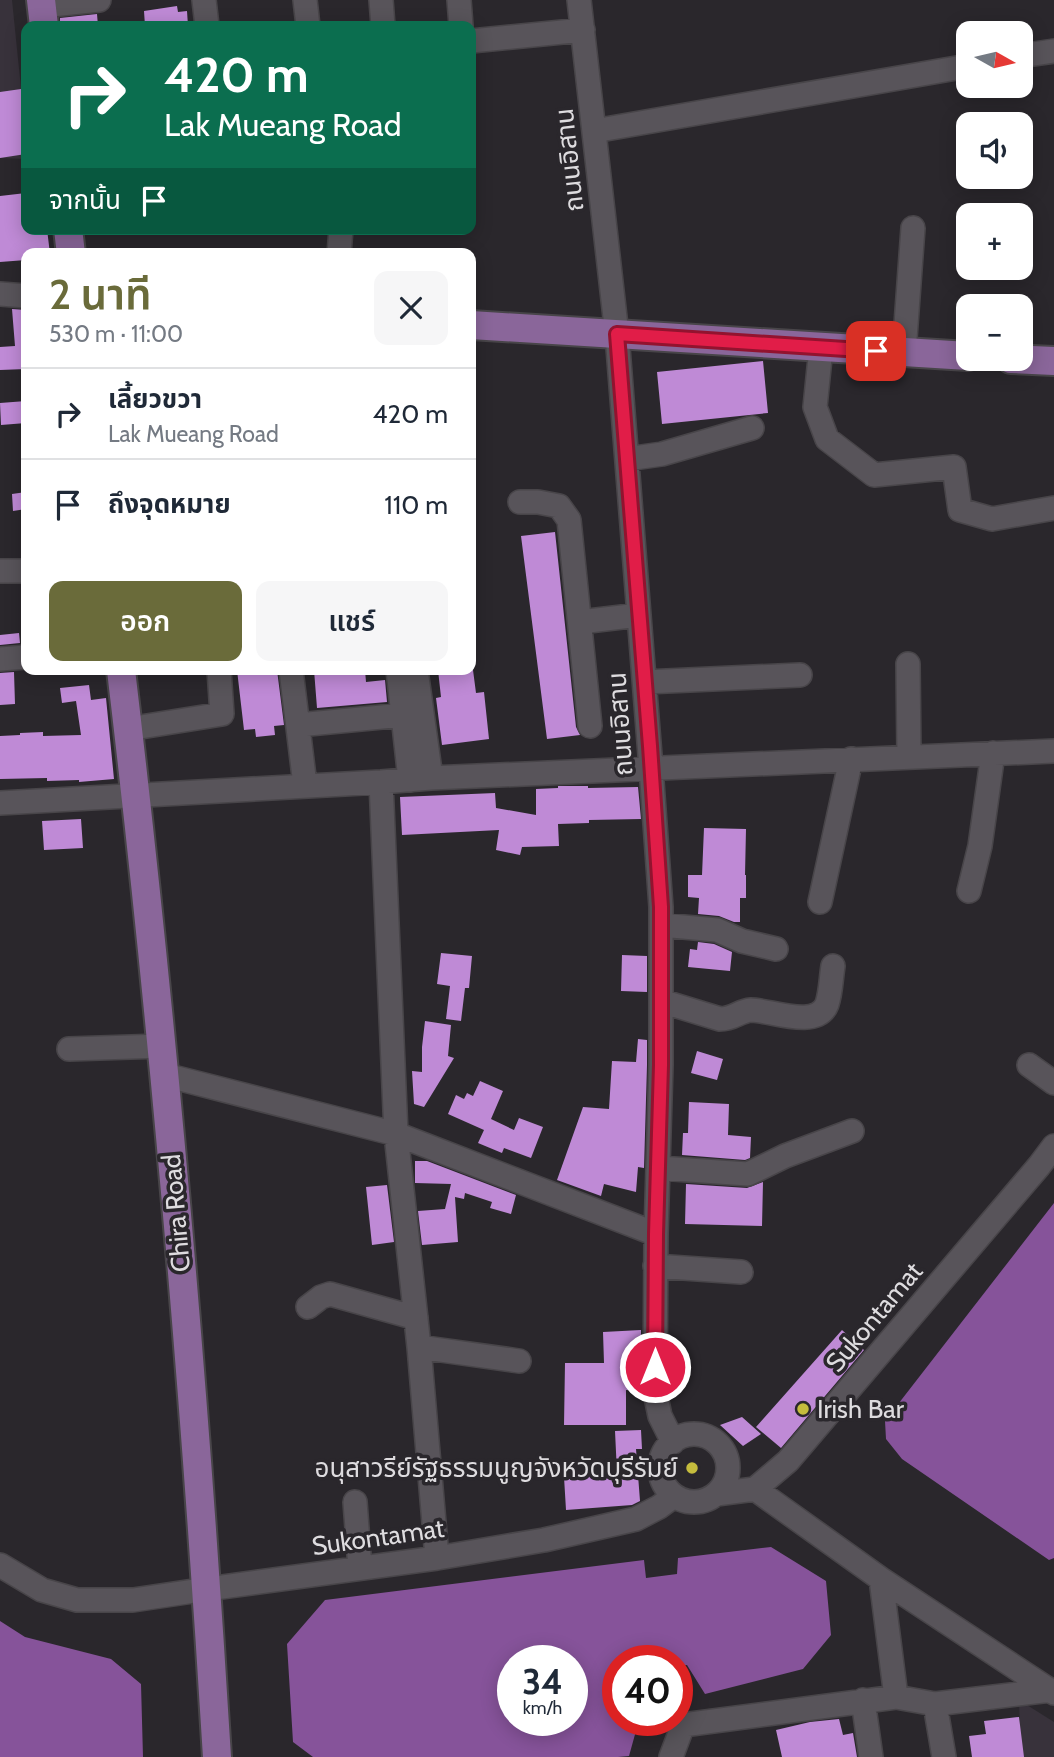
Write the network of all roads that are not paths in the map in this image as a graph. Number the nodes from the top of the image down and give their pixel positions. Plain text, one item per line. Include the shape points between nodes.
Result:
1 (99, 0) edge
2 (204, 0) edge
3 (305, 0) edge
4 (380, 0) edge
5 (459, 0) edge
6 (579, 0) edge
7 (43, 11) edge
8 (206, 21) edge
9 (307, 21) edge
10 (382, 21) edge
11 (461, 21) edge
12 (583, 30) junction
13 (476, 41) edge
14 (1054, 51) edge
15 (1033, 55) edge
16 (956, 68) edge
17 (594, 131) junction
18 (913, 229) dead end
19 (0, 294) edge
20 (21, 296) edge
21 (476, 325) edge
22 (617, 334) junction
23 (821, 348) junction
24 (904, 352) junction
25 (956, 355) edge
26 (1033, 360) edge
27 (1054, 361) edge
28 (752, 428) dead end
29 (627, 459) junction
30 (520, 502) dead end
31 (1054, 509) edge
32 (0, 571) edge
33 (21, 571) edge
34 (639, 615) junction
35 (580, 622) junction
36 (21, 657) edge
37 (0, 659) edge
38 (908, 664) dead end
39 (122, 675) edge
40 (219, 675) edge
41 (292, 675) edge
42 (399, 675) edge
43 (416, 675) edge
44 (800, 675) dead end
45 (645, 682) junction
46 (403, 715) junction
47 (298, 725) junction
48 (590, 726) dead end
49 (128, 729) junction
50 (1054, 751) edge
51 (993, 753) junction
52 (909, 757) junction
53 (851, 759) junction
54 (651, 768) junction
55 (420, 779) junction
56 (381, 782) junction
57 (305, 785) junction
58 (135, 796) junction
59 (0, 803) edge
60 (969, 891) dead end
61 (820, 902) dead end
62 (661, 925) junction
63 (776, 949) dead end
64 (833, 965) dead end
65 (661, 1001) junction
66 (162, 1046) junction
67 (69, 1049) dead end
68 (1028, 1065) dead end
69 (165, 1075) junction
70 (1054, 1083) edge
71 (852, 1131) dead end
72 (396, 1133) junction
73 (1054, 1146) edge
74 (659, 1168) junction
75 (656, 1234) junction
76 (655, 1266) junction
77 (741, 1272) dead end
78 (308, 1307) dead end
79 (416, 1318) junction
80 (419, 1347) junction
81 (519, 1361) dead end
82 (673, 1442) junction
83 (755, 1489) junction
84 (716, 1494) junction
85 (674, 1496) junction
86 (355, 1502) dead end
87 (437, 1558) junction
88 (0, 1564) edge
89 (360, 1568) junction
90 (881, 1579) junction
91 (207, 1589) junction
92 (1053, 1691) edge
93 (896, 1697) junction
94 (863, 1700) junction
95 (935, 1704) junction
96 (217, 1757) edge
97 (671, 1757) edge
98 (872, 1757) edge
99 (944, 1757) edge

1 - 7 street
2 - 8 street
3 - 9 street
4 - 10 street
5 - 11 street
6 - 12 street, ถนนอิสาน
12 - 13 street
12 - 17 street, ถนนอิสาน
14 - 15 street
16 - 17 street
17 - 22 street, ถนนอิสาน
18 - 24 street
19 - 20 street
21 - 22 main road
22 - 23 main road
22 - 29 street, ถนนอิสาน
23 - 24 main road
23 - 31 street via 815,407 827,439 874,475 954,467 960,510 992,519
24 - 25 main road
26 - 27 main road
28 - 29 street
29 - 34 street, ถนนอิสาน
30 - 35 street via 559,506 569,520
32 - 33 street
34 - 35 street
34 - 45 street, ถนนอิสาน
35 - 48 street
36 - 37 street
38 - 52 street
39 - 49 main road, Chira Road
40 - 49 street via 222,714
41 - 47 street
42 - 46 street
43 - 55 street
44 - 45 street
45 - 54 street, ถนนอิสาน
46 - 47 street
46 - 55 street
47 - 57 street
49 - 58 main road, Chira Road
50 - 51 street
51 - 52 street
51 - 60 street
52 - 53 street
53 - 54 street
53 - 61 street
54 - 55 street
54 - 62 street, ถนนอิสาน
55 - 56 street
56 - 57 street
56 - 72 street
57 - 58 street
58 - 59 street
58 - 66 main road, Chira Road
62 - 63 street via 717,930
62 - 65 street, ถนนอิสาน
64 - 65 street via 827,1004 811,1017 750,1010 720,1019
65 - 74 street, ถนนอิสาน
66 - 67 street
66 - 69 main road, Chira Road
68 - 70 street
69 - 72 street
69 - 91 main road, Chira Road
71 - 74 street via 748,1174
72 - 75 street
72 - 79 street
73 - 83 street, Sukontamat via 788,1461
74 - 75 street, ถนนอิสาน
75 - 76 street, ถนนอิสาน
76 - 77 street
76 - 82 street, ถนนอิสาน via 655,1392
78 - 79 street via 330,1294
79 - 80 street
80 - 81 street
80 - 87 street
82 - 84 street via 699,1435 718,1444 727,1475
82 - 85 street via 660,1466 666,1488
83 - 84 street
83 - 90 street
84 - 85 street via 695,1503
85 - 87 street, Sukontamat via 636,1519
86 - 89 street
87 - 89 street, Sukontamat
88 - 91 street, Sukontamat via 42,1590 77,1600 133,1600
89 - 91 street, Sukontamat
90 - 92 street
90 - 93 street
91 - 96 main road, Chira Road
92 - 95 street
93 - 94 street
93 - 95 street
94 - 97 street via 683,1725
94 - 98 street
95 - 99 street

